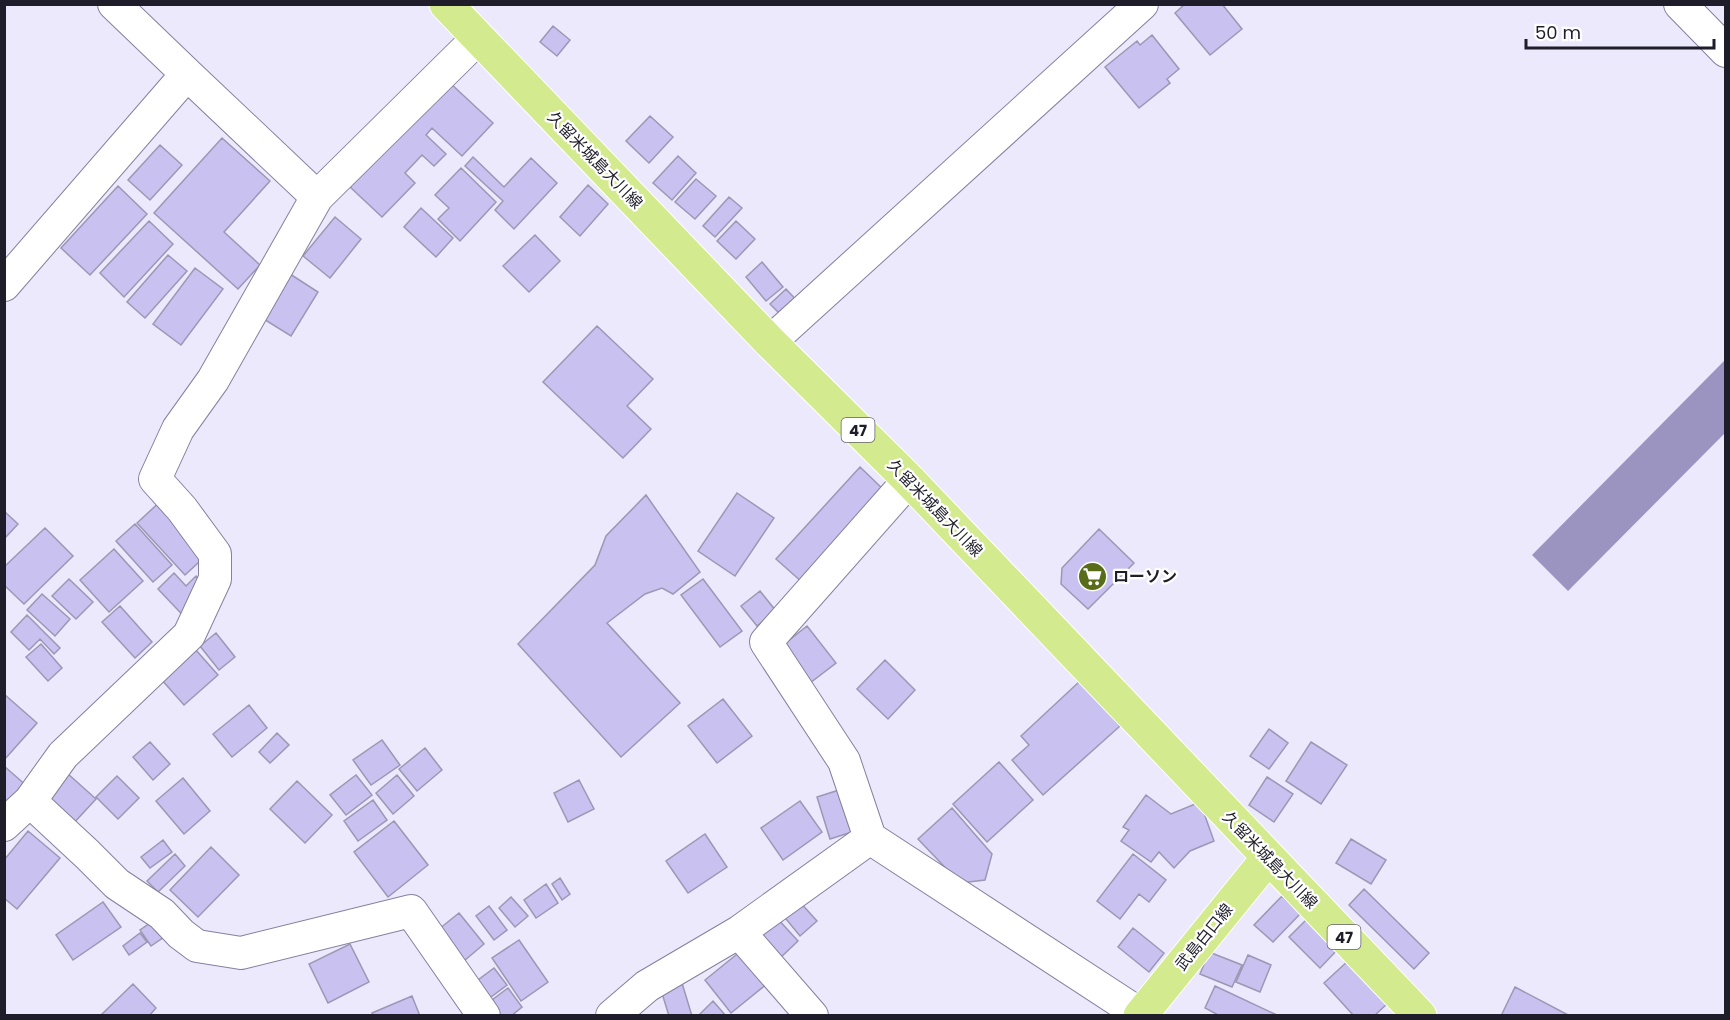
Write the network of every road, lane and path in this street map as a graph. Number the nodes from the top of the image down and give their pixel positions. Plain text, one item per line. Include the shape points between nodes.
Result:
1 (114, 4) edge
2 (446, 4) edge
3 (1142, 4) edge
4 (1680, 4) edge
5 (477, 38) junction
6 (1725, 51) edge
7 (187, 74) junction
8 (317, 197) junction
9 (4, 285) edge
10 (770, 342) junction
11 (909, 480) junction
12 (30, 801) junction
13 (4, 825) edge
14 (870, 838) junction
15 (1268, 858) junction
16 (739, 932) junction
17 (1140, 1015) edge
18 (484, 1016) edge
19 (612, 1016) edge
20 (812, 1016) edge
21 (1419, 1016) edge

1 - 7 street
2 - 5 main road, 久留米城島大川線 / 47
3 - 10 street
4 - 6 street
5 - 8 street
5 - 10 main road, 久留米城島大川線 / 47
7 - 8 street
7 - 9 street
8 - 12 street via 213,380 178,429 155,479 215,554 215,579 189,635 63,755
10 - 11 main road, 久留米城島大川線 / 47
11 - 14 street via 765,642 844,761
11 - 15 main road, 久留米城島大川線 / 47
12 - 13 street
12 - 18 street via 117,884 162,914 197,946 241,953 411,911
14 - 16 street
14 - 17 street
15 - 17 main road, 武島白口線
15 - 21 main road, 久留米城島大川線 / 47
16 - 19 street via 647,986
16 - 20 street

